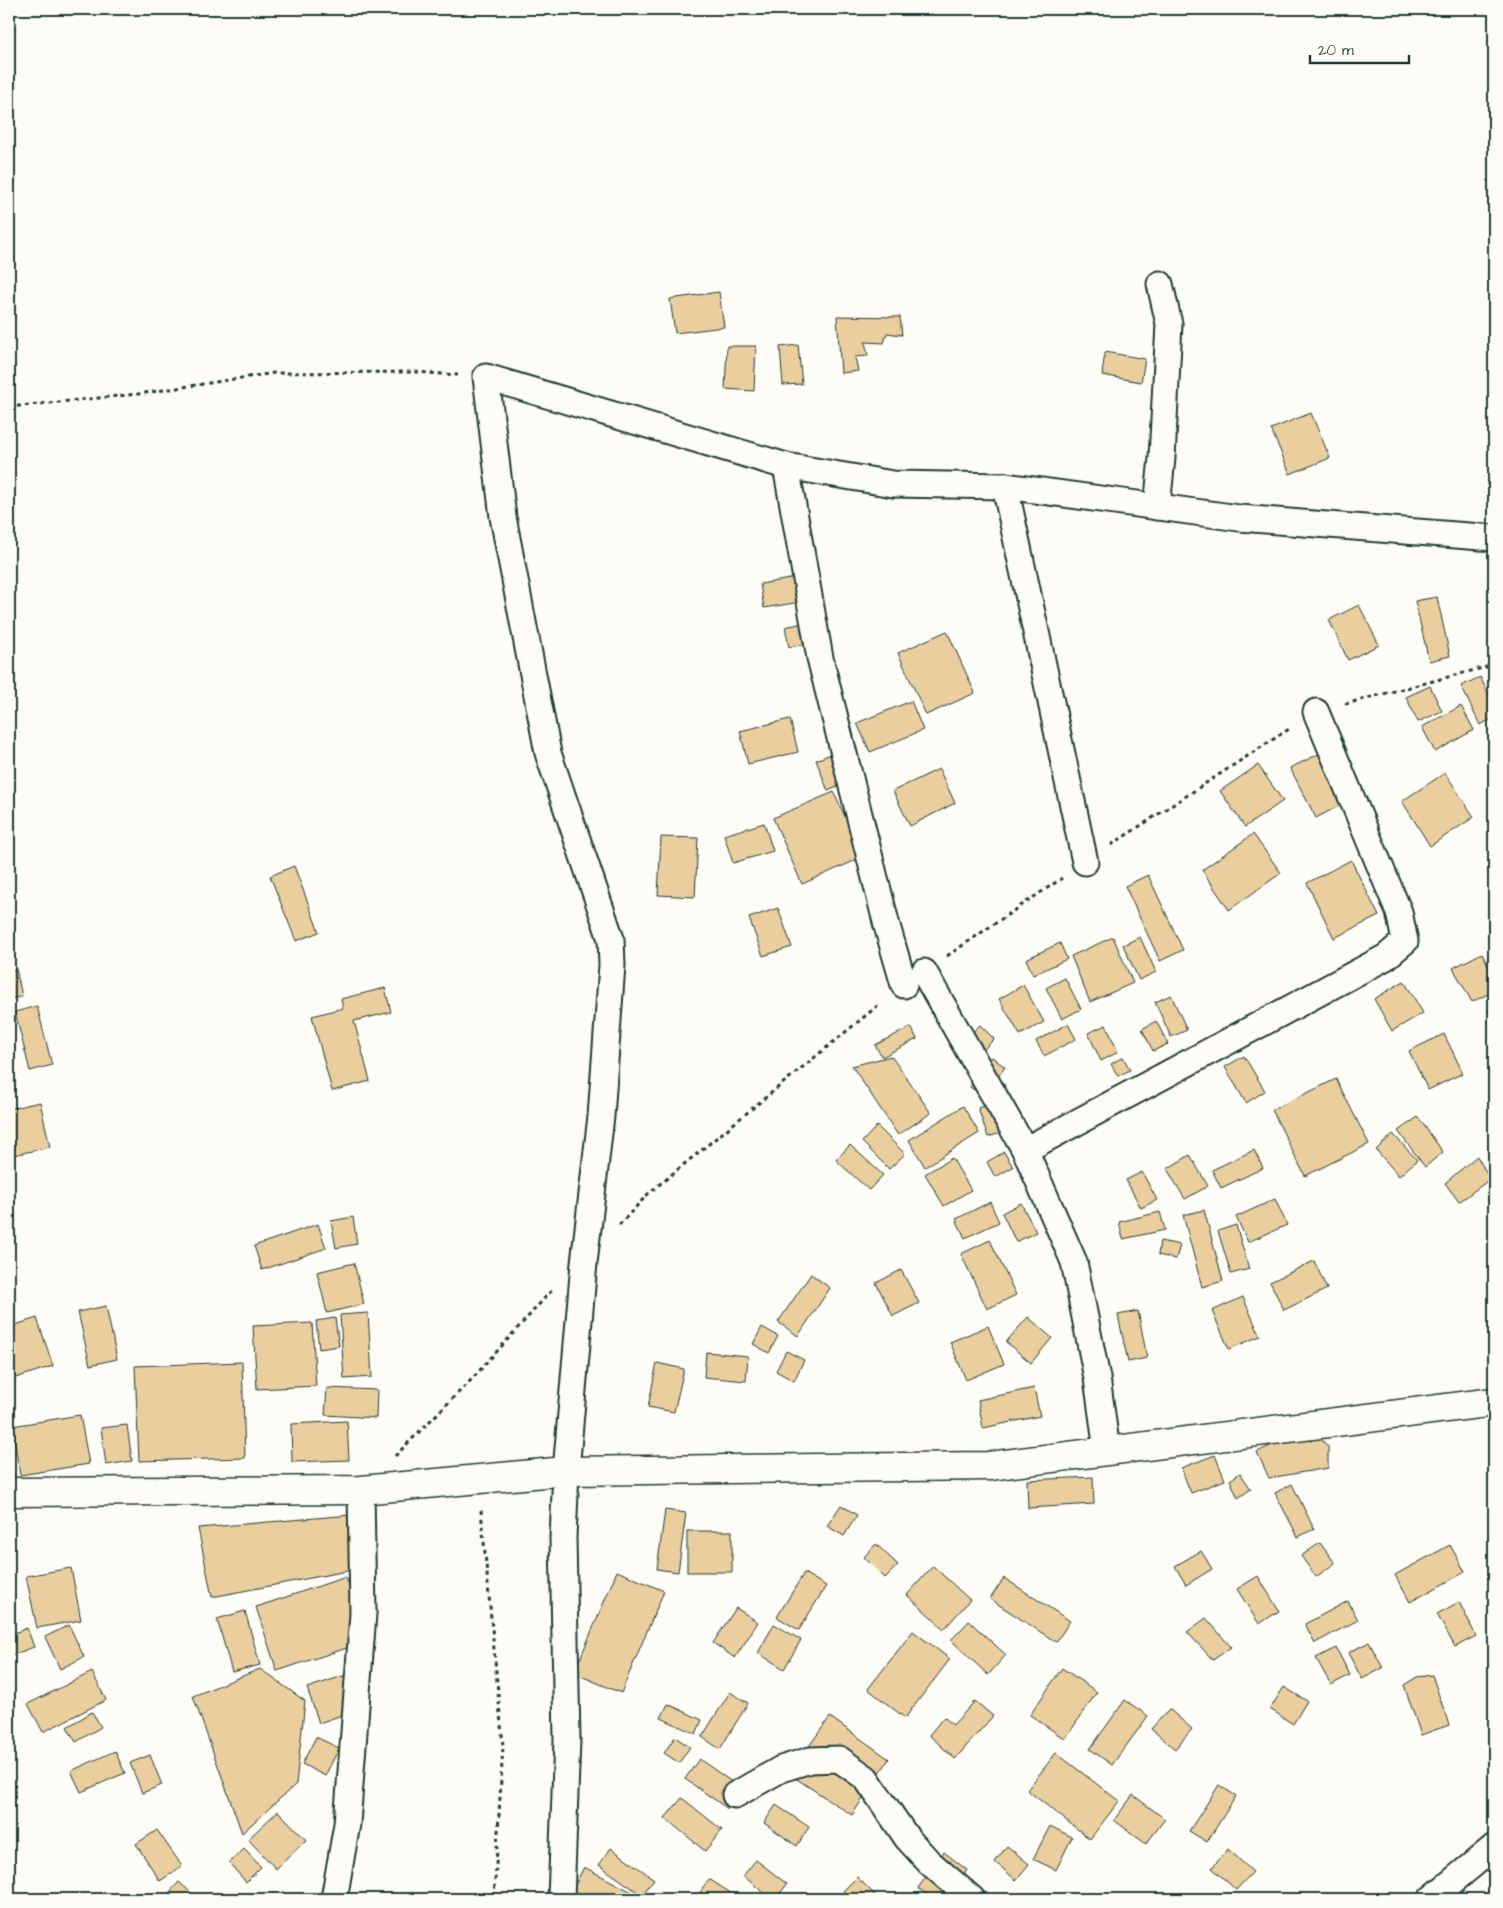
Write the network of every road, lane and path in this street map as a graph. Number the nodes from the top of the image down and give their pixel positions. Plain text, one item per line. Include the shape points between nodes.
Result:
1 (1160, 284) dead end
2 (486, 377) junction
3 (9, 407) edge
4 (786, 466) junction
5 (1005, 486) junction
6 (1157, 507) junction
7 (1494, 538) edge
8 (1494, 665) edge
9 (1316, 712) junction
10 (1085, 862) junction
11 (914, 978) junction
12 (1026, 1150) junction
13 (616, 1228) dead end
14 (584, 1263) junction
15 (1494, 1402) edge
16 (1107, 1451) junction
17 (566, 1471) junction
18 (479, 1479) junction
19 (360, 1490) junction
20 (9, 1492) edge
21 (734, 1795) dead end
22 (1494, 1847) edge
23 (334, 1899) edge
24 (494, 1899) edge
25 (561, 1899) edge
26 (972, 1899) edge
27 (1431, 1899) edge

1 - 6 street via 1168,324
2 - 3 path via 414,372 274,373 138,394
2 - 4 street
2 - 14 street via 503,517 548,754 611,939 601,1116
4 - 5 street via 893,484
4 - 11 street via 820,658 887,926
5 - 6 street
5 - 10 street
6 - 7 street via 1239,518
8 - 9 path
9 - 10 path via 1237,760
9 - 12 street via 1399,912 1405,941 1386,957
10 - 11 path
11 - 12 street
11 - 13 path via 648,1193
12 - 16 street via 1074,1262
14 - 17 street
14 - 19 path via 555,1286 472,1379
15 - 16 street
16 - 17 street via 989,1466
17 - 18 street
17 - 25 street via 563,1538 568,1740
18 - 19 street
18 - 24 path via 502,1746
19 - 20 street
19 - 23 street via 363,1614 346,1824
21 - 26 street via 781,1770 810,1760 839,1759 866,1778 907,1838
22 - 27 street

